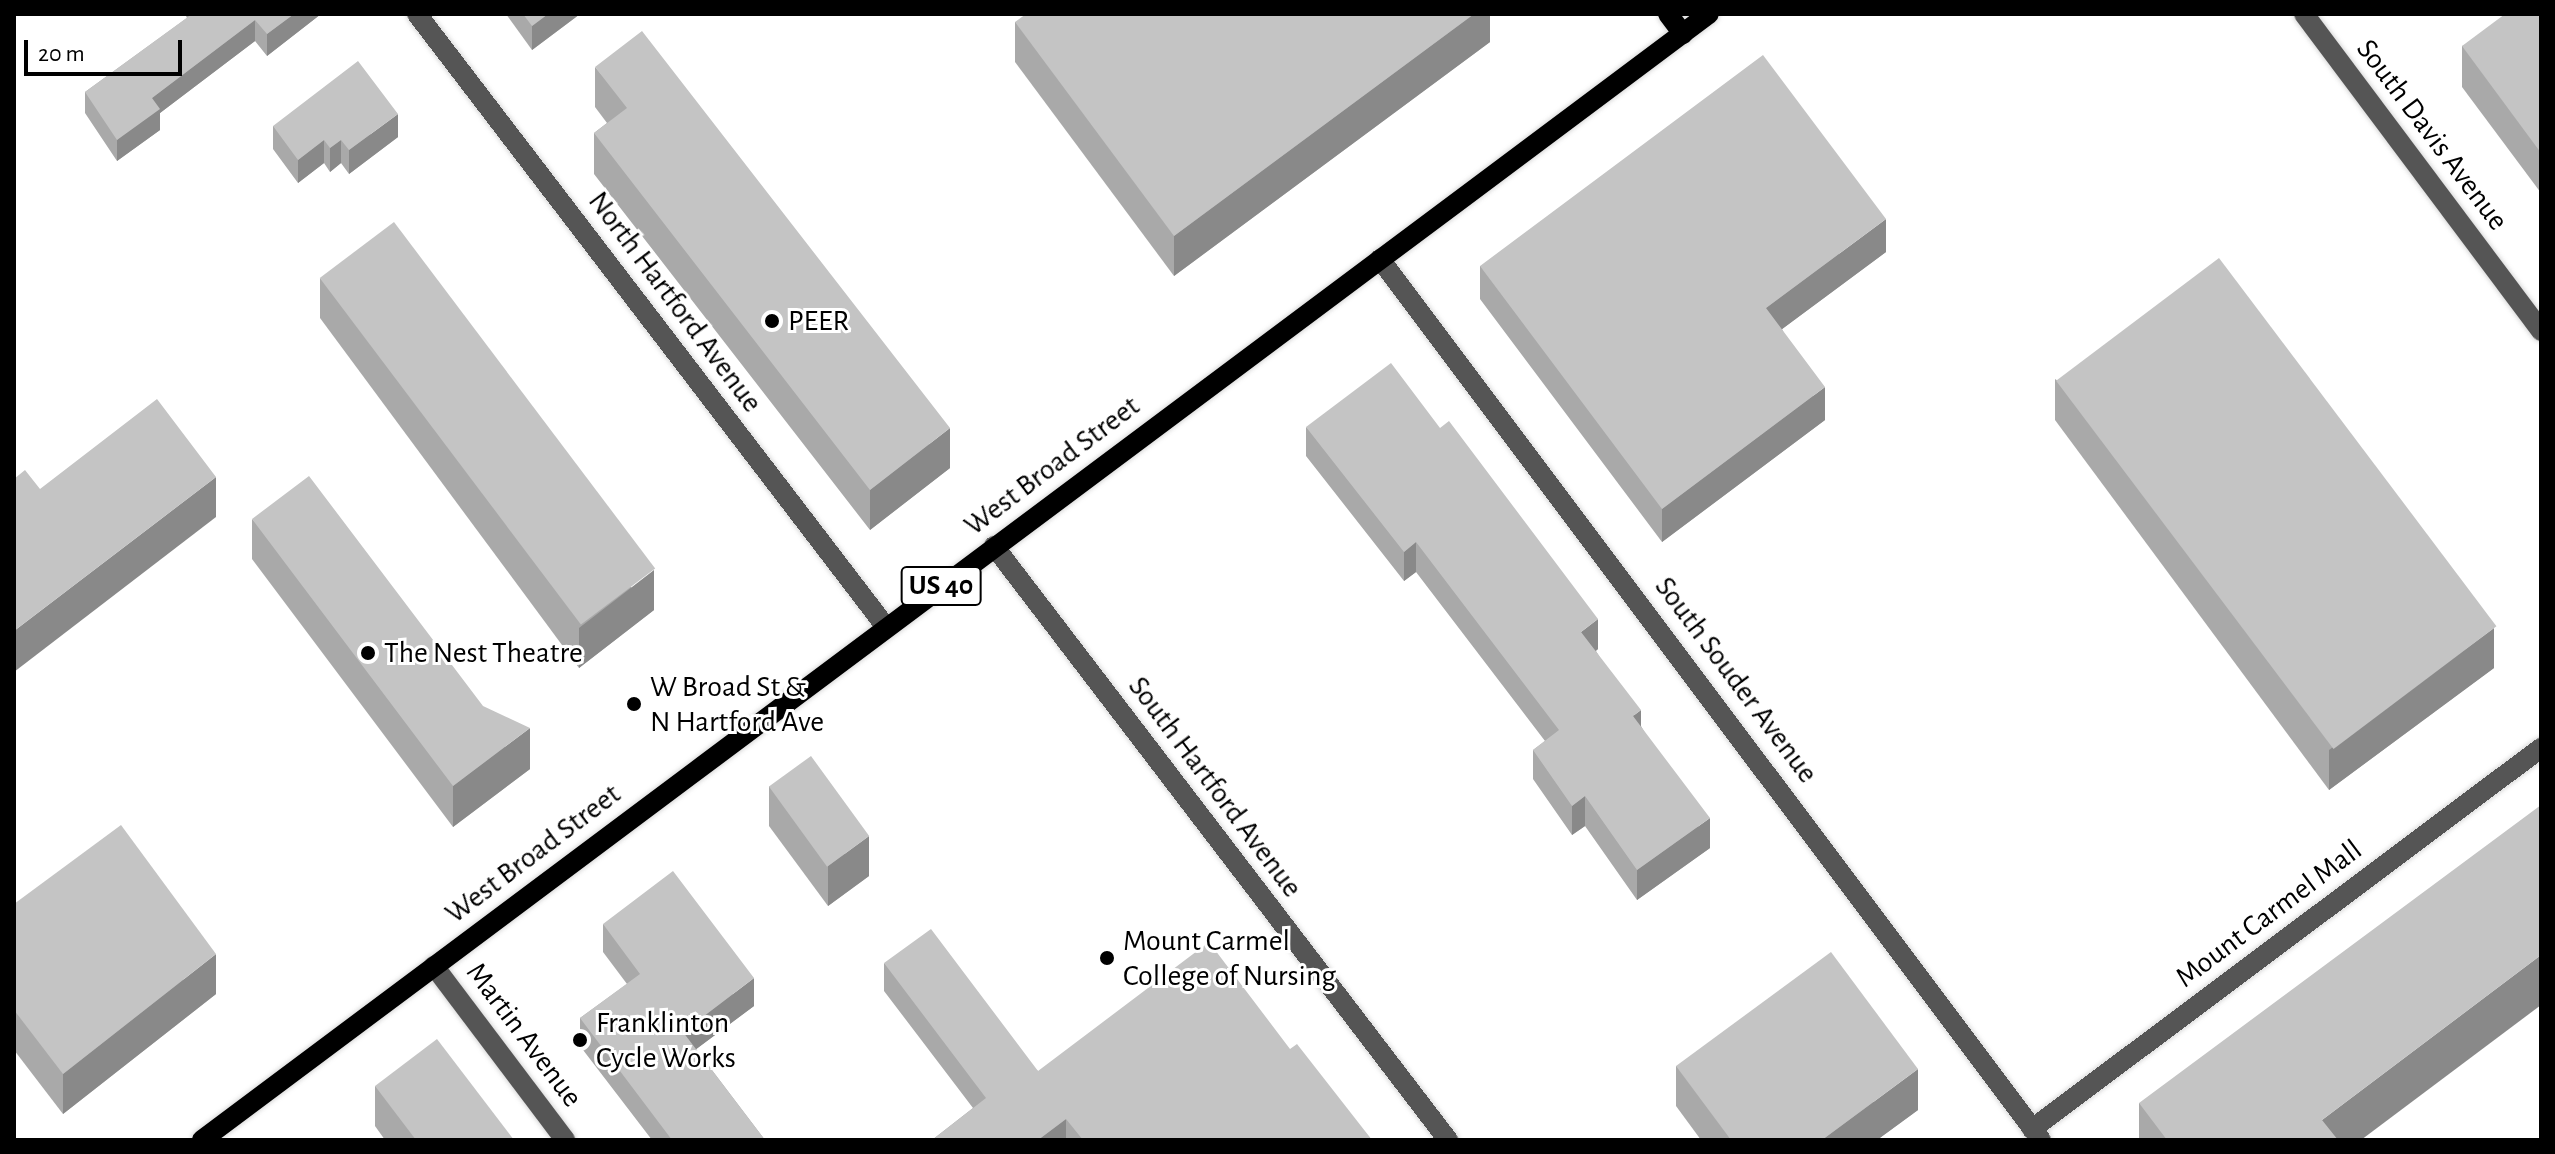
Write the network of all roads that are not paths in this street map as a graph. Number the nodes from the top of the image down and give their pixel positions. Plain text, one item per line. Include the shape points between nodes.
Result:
1 (417, 14) edge
2 (1668, 14) edge
3 (1709, 14) edge
4 (2304, 14) edge
5 (1683, 34) junction
6 (1380, 259) junction
7 (2541, 331) edge
8 (994, 546) junction
9 (886, 627) junction
10 (2541, 748) edge
11 (434, 966) junction
12 (2037, 1134) edge
13 (202, 1140) edge
14 (565, 1140) edge
15 (1448, 1140) edge

1 - 9 street, North Hartford Avenue
2 - 5 main road
3 - 5 main road, West Broad Street / US 40
4 - 7 street, South Davis Avenue
5 - 6 main road, West Broad Street / US 40
6 - 8 main road, West Broad Street / US 40
6 - 12 street, South Souder Avenue
8 - 9 main road, West Broad Street / US 40
8 - 15 street, South Hartford Avenue
9 - 11 main road, West Broad Street / US 40
10 - 12 street, Mount Carmel Mall
11 - 13 main road, West Broad Street / US 40
11 - 14 street, Martin Avenue

